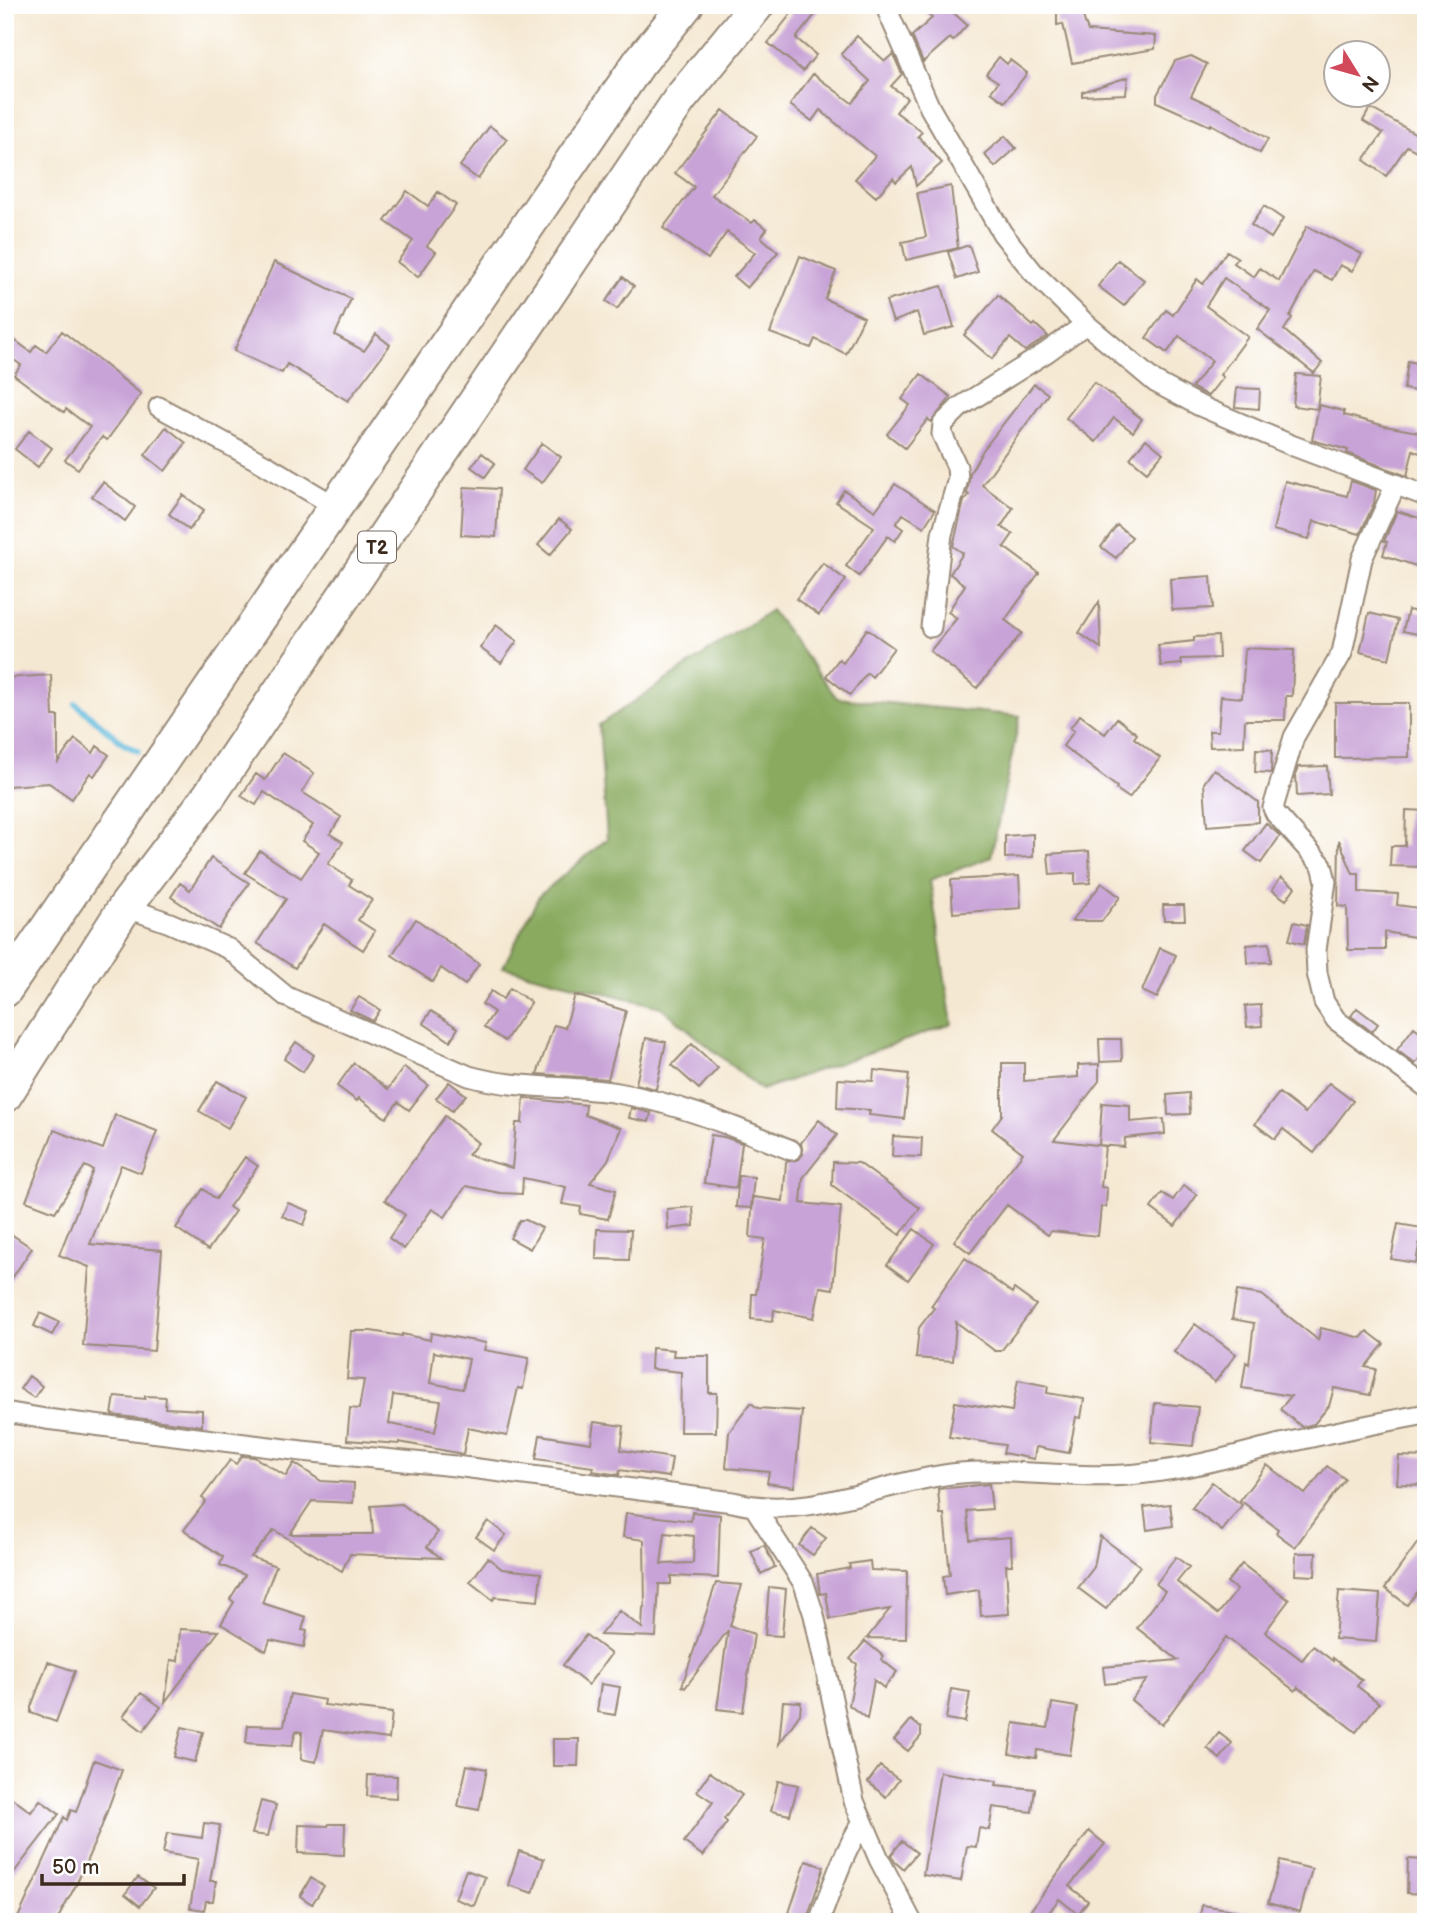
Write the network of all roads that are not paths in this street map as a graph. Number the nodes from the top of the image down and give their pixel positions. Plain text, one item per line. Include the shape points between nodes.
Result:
1 (686, 5) edge
2 (757, 5) edge
3 (886, 5) edge
4 (1086, 324) junction
5 (159, 407) dead end
6 (1396, 484) junction
7 (1426, 496) edge
8 (335, 506) junction
9 (931, 627) dead end
10 (125, 907) junction
11 (5, 990) edge
12 (1426, 1087) edge
13 (5, 1095) edge
14 (791, 1150) dead end
15 (5, 1412) edge
16 (1426, 1414) edge
17 (755, 1508) junction
18 (862, 1823) junction
19 (819, 1922) edge
20 (912, 1922) edge

1 - 8 highway via 639,62
2 - 10 highway, T2 via 680,99 209,796
3 - 4 street via 930,108 1002,233 1033,272
4 - 6 street via 1155,382 1200,406
4 - 9 street via 960,407 943,424 942,434 958,479 942,534
5 - 8 street
6 - 7 street
6 - 12 street via 1362,559 1342,653 1294,737 1273,808 1325,872 1317,950 1324,1002 1344,1027
8 - 11 highway
10 - 13 highway, T2
10 - 14 street via 229,949 287,997 469,1076 669,1103
15 - 17 street via 290,1450 455,1466
16 - 17 street via 1145,1474 950,1474 809,1505
17 - 18 street via 808,1595
18 - 19 street via 840,1864
18 - 20 street

